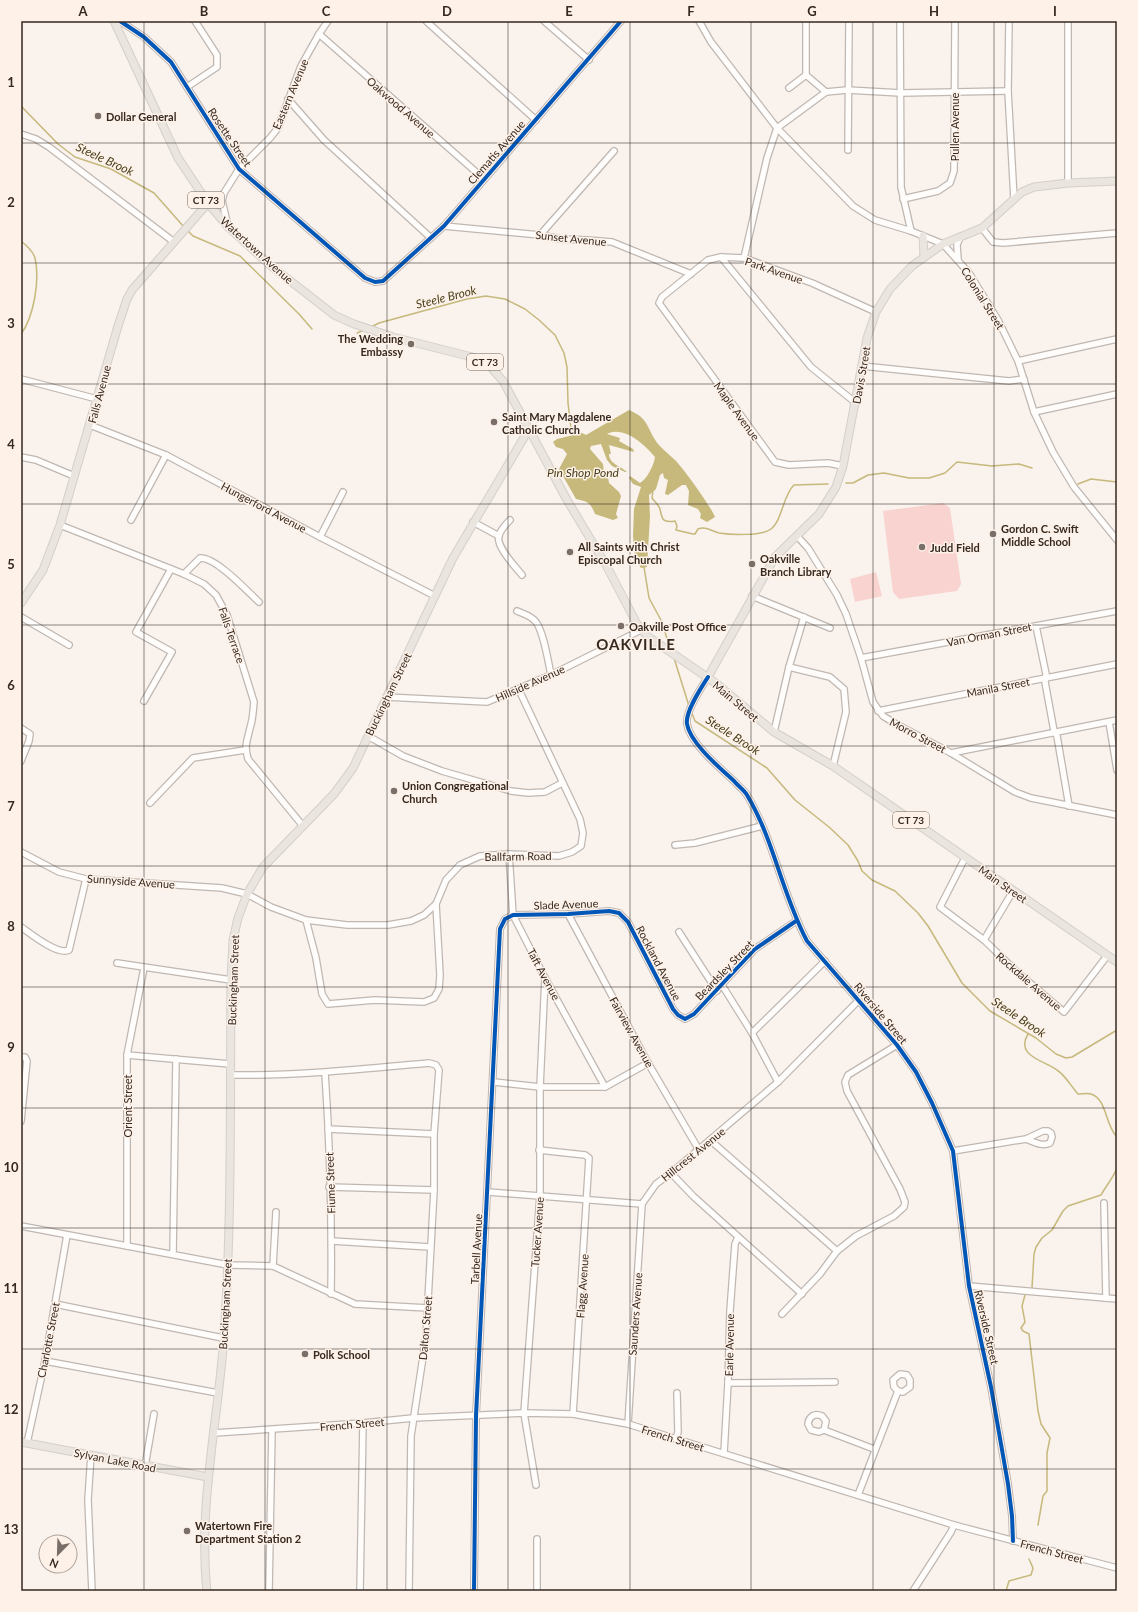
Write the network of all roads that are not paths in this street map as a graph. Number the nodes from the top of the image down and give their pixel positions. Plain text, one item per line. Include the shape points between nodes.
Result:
1 (114, 21) edge
2 (120, 21) edge
3 (195, 21) edge
4 (328, 21) edge
5 (426, 21) edge
6 (544, 21) edge
7 (621, 21) edge
8 (699, 21) edge
9 (806, 21) edge
10 (849, 21) edge
11 (900, 21) edge
12 (954, 21) edge
13 (1009, 21) edge
14 (1068, 21) edge
15 (319, 34) junction
16 (589, 60) junction
17 (806, 75) junction
18 (187, 87) junction
19 (789, 88) dead end
20 (847, 90) junction
21 (1008, 91) junction
22 (826, 92) junction
23 (901, 93) junction
24 (954, 93) junction
25 (288, 99) junction
26 (536, 120) junction
27 (777, 128) junction
28 (21, 134) edge
29 (848, 150) dead end
30 (614, 151) dead end
31 (239, 169) junction
32 (484, 180) junction
33 (1117, 181) edge
34 (1068, 183) junction
35 (903, 199) junction
36 (1014, 199) junction
37 (208, 203) junction
38 (444, 226) junction
39 (228, 227) junction
40 (982, 228) junction
41 (912, 231) junction
42 (1117, 233) edge
43 (540, 235) junction
44 (923, 236) junction
45 (960, 237) junction
46 (431, 238) junction
47 (176, 239) junction
48 (943, 244) junction
49 (721, 257) junction
50 (924, 257) junction
51 (744, 258) junction
52 (958, 260) junction
53 (691, 274) junction
54 (375, 282) joint
55 (659, 303) joint
56 (876, 312) junction
57 (1117, 339) edge
58 (407, 341) joint
59 (1018, 361) junction
60 (862, 366) junction
61 (21, 378) edge
62 (1024, 378) junction
63 (1117, 394) edge
64 (97, 400) junction
65 (856, 403) junction
66 (1034, 412) junction
67 (90, 425) junction
68 (529, 429) junction
69 (166, 455) junction
70 (21, 457) edge
71 (843, 466) junction
72 (74, 476) junction
73 (343, 492) dead end
74 (131, 520) dead end
75 (510, 520) dead end
76 (473, 522) junction
77 (60, 525) junction
78 (499, 536) junction
79 (797, 536) junction
80 (320, 537) junction
81 (1117, 540) edge
82 (171, 569) junction
83 (184, 574) junction
84 (522, 575) dead end
85 (435, 596) junction
86 (752, 596) junction
87 (259, 602) dead end
88 (21, 603) edge
89 (517, 611) dead end
90 (1117, 611) edge
91 (21, 617) edge
92 (804, 617) junction
93 (1036, 626) junction
94 (830, 628) dead end
95 (641, 630) junction
96 (69, 645) dead end
97 (861, 658) junction
98 (1117, 664) edge
99 (789, 667) junction
100 (551, 675) junction
101 (708, 677) junction
102 (1046, 678) junction
103 (519, 690) junction
104 (386, 697) junction
105 (144, 701) dead end
106 (878, 711) junction
107 (1117, 720) edge
108 (1109, 722) junction
109 (21, 728) edge
110 (774, 732) junction
111 (1055, 733) junction
112 (368, 736) junction
113 (245, 750) junction
114 (951, 753) junction
115 (21, 760) edge
116 (833, 766) junction
117 (1117, 770) edge
118 (562, 783) junction
119 (150, 803) dead end
120 (1069, 806) junction
121 (1117, 815) edge
122 (303, 826) junction
123 (762, 826) junction
124 (675, 845) dead end
125 (21, 852) edge
126 (509, 854) junction
127 (965, 858) junction
128 (86, 879) junction
129 (1013, 891) junction
130 (247, 894) junction
131 (436, 904) junction
132 (619, 913) joint
133 (568, 914) junction
134 (513, 915) junction
135 (306, 920) junction
136 (796, 921) junction
137 (21, 927) edge
138 (679, 932) dead end
139 (984, 940) junction
140 (1107, 956) junction
141 (825, 961) junction
142 (1117, 962) edge
143 (117, 963) dead end
144 (144, 968) junction
145 (545, 978) junction
146 (231, 980) junction
147 (722, 985) junction
148 (717, 991) junction
149 (859, 1000) junction
150 (685, 1020) joint
151 (752, 1033) junction
152 (897, 1045) junction
153 (127, 1055) junction
154 (23, 1057) edge
155 (176, 1059) junction
156 (648, 1062) junction
157 (230, 1064) junction
158 (325, 1073) junction
159 (230, 1075) junction
160 (494, 1082) junction
161 (778, 1082) junction
162 (540, 1087) junction
163 (605, 1087) junction
164 (21, 1121) edge
165 (328, 1129) junction
166 (434, 1134) junction
167 (1026, 1139) dead end
168 (710, 1140) junction
169 (539, 1150) junction
170 (699, 1150) junction
171 (953, 1151) junction
172 (671, 1173) junction
173 (329, 1187) junction
174 (434, 1190) junction
175 (488, 1192) junction
176 (540, 1195) junction
177 (587, 1200) junction
178 (1104, 1203) dead end
179 (642, 1204) junction
180 (276, 1212) dead end
181 (21, 1226) edge
182 (66, 1235) junction
183 (738, 1237) junction
184 (332, 1241) junction
185 (127, 1246) junction
186 (430, 1247) junction
187 (837, 1251) junction
188 (173, 1254) junction
189 (228, 1265) junction
190 (273, 1266) junction
191 (968, 1286) junction
192 (331, 1294) junction
193 (802, 1294) junction
194 (1106, 1298) junction
195 (1117, 1299) edge
196 (56, 1304) junction
197 (428, 1308) junction
198 (782, 1314) dead end
199 (223, 1338) junction
200 (45, 1360) junction
201 (834, 1382) dead end
202 (728, 1383) junction
203 (898, 1391) dead end
204 (218, 1393) junction
205 (678, 1393) dead end
206 (524, 1413) junction
207 (154, 1414) dead end
208 (574, 1414) junction
209 (476, 1416) junction
210 (413, 1418) junction
211 (363, 1423) junction
212 (628, 1424) junction
213 (272, 1430) junction
214 (824, 1430) dead end
215 (214, 1433) junction
216 (676, 1439) junction
217 (24, 1443) edge
218 (874, 1449) junction
219 (724, 1453) junction
220 (91, 1455) junction
221 (145, 1466) junction
222 (208, 1477) junction
223 (536, 1485) dead end
224 (858, 1495) junction
225 (954, 1525) junction
226 (537, 1539) dead end
227 (1013, 1541) junction
228 (1117, 1568) edge
229 (92, 1591) edge
230 (206, 1591) edge
231 (269, 1591) edge
232 (360, 1591) edge
233 (409, 1591) edge
234 (474, 1591) edge
235 (537, 1591) edge
236 (913, 1591) edge

1 - 37 main road, Watertown Avenue / CT 73 via 178,158
2 - 18 street, Rosette Street via 144,37 171,62
3 - 18 street via 217,56 218,62 217,67
4 - 15 street, Eastern Avenue
5 - 26 street
6 - 16 street
7 - 16 street, Clematis Avenue
8 - 27 street, Colonial Street via 711,42
9 - 17 street
10 - 20 street
11 - 23 street
12 - 24 street, Pullen Avenue
13 - 21 street
14 - 34 street
15 - 25 street, Eastern Avenue via 301,66
15 - 32 street, Oakwood Avenue
16 - 26 street, Clematis Avenue
17 - 19 street
17 - 22 street
18 - 31 street, Rosette Street
20 - 22 street
20 - 23 street
20 - 29 street
21 - 24 street
21 - 36 street
22 - 27 street
23 - 24 street
23 - 35 street
24 - 35 street, Pullen Avenue via 954,171 950,183 938,191
25 - 31 street, Eastern Avenue via 278,128
25 - 46 street via 324,140
26 - 32 street, Clematis Avenue
27 - 41 street, Colonial Street via 853,206 875,220
27 - 51 street via 767,158
28 - 47 street via 49,147
30 - 43 street
31 - 39 street, Eastern Avenue via 222,201
31 - 54 street, Rosette Street via 365,278
32 - 38 street, Clematis Avenue
33 - 34 main road, Davis Street
34 - 36 main road, Davis Street via 1034,187
35 - 41 street
36 - 40 main road, Davis Street
37 - 39 main road, Watertown Avenue / CT 73
37 - 47 main road, Falls Avenue
38 - 43 street, Sunset Avenue
38 - 46 street, Clematis Avenue
39 - 58 main road, Watertown Avenue / CT 73 via 270,265 334,315
40 - 42 street via 993,242 1003,243
40 - 45 main road, Davis Street
41 - 44 street, Colonial Street
43 - 53 street, Sunset Avenue via 612,242
44 - 48 street, Colonial Street
44 - 50 main road
45 - 48 main road, Davis Street
45 - 52 street via 957,245
46 - 54 street, Clematis Avenue via 383,281
47 - 64 main road, Falls Avenue via 129,295
48 - 50 main road, Davis Street
48 - 52 street, Colonial Street
49 - 51 street, Park Avenue
49 - 53 street, Park Avenue via 708,260
49 - 65 street via 811,367
50 - 56 main road, Davis Street via 890,289
51 - 56 street, Park Avenue via 812,283
52 - 59 street, Colonial Street via 998,320
53 - 55 street, Park Avenue via 662,297
55 - 71 street, Maple Avenue via 775,462 790,465 828,463
56 - 60 main road, Davis Street via 867,338
57 - 59 street
58 - 68 main road, Main Street / CT 73 via 476,358 488,364 503,381
59 - 62 street, Colonial Street
60 - 62 street via 1009,381
60 - 65 main road, Davis Street
61 - 64 street
62 - 66 street, Colonial Street
63 - 66 street
64 - 67 main road, Falls Avenue
65 - 71 main road, Davis Street
66 - 81 street, Colonial Street via 1053,452 1074,487
67 - 69 street, Hungerford Avenue
67 - 72 main road, Falls Avenue
68 - 76 main road, Buckingham Street
68 - 95 main road, Main Street / CT 73
69 - 74 street
69 - 80 street, Hungerford Avenue
70 - 72 street via 36,460
71 - 79 main road, Davis Street via 836,487 819,514
72 - 77 main road, Falls Avenue
73 - 80 street
75 - 78 street
76 - 78 street
76 - 85 main road, Buckingham Street
77 - 82 street, Falls Terrace
77 - 88 main road, Falls Avenue via 43,570
78 - 84 street via 500,547
79 - 86 main road, Davis Street via 775,557
79 - 97 street, Morro Street via 808,548 837,595
80 - 85 street, Hungerford Avenue
82 - 83 street, Falls Terrace
82 - 105 street via 136,632 172,652
83 - 87 street via 200,558 210,559
83 - 113 street, Falls Terrace via 204,584 216,595 227,615 254,702
85 - 104 main road, Buckingham Street
86 - 92 street
86 - 101 main road, Davis Street
89 - 100 street via 536,622
90 - 93 street, Van Orman Street
91 - 96 street
92 - 94 street
92 - 99 street
93 - 97 street, Van Orman Street
93 - 102 street
95 - 100 street, Hillside Avenue
95 - 101 main road, Main Street / CT 73
97 - 106 street, Morro Street via 873,702
98 - 102 street, Manila Street
99 - 110 street
99 - 116 street via 830,677 844,688 846,712
100 - 103 street, Hillside Avenue
101 - 110 main road, Main Street / CT 73
101 - 123 street, Riverside Street via 687,714 688,728 700,748 746,793
102 - 106 street, Manila Street
102 - 111 street
103 - 104 street, Hillside Avenue via 487,702
103 - 118 street, Ballfarm Road
104 - 112 main road, Buckingham Street
106 - 114 street, Morro Street via 896,724
107 - 108 street
108 - 111 street
108 - 117 street
109 - 115 street via 30,734
110 - 116 main road, Main Street / CT 73
111 - 114 street
111 - 120 street
112 - 118 street via 403,756 442,771 512,791 545,792
112 - 122 main road, Buckingham Street via 353,768 334,794
113 - 119 street via 193,758
113 - 122 street via 248,759 263,779
114 - 120 street, Morro Street via 1015,792
116 - 127 main road, Main Street / CT 73
118 - 126 street, Ballfarm Road via 580,819 583,833 581,846 559,856
120 - 121 street, Morro Street
122 - 130 main road, Buckingham Street via 263,867
123 - 124 street via 695,843
123 - 136 street, Riverside Street
125 - 128 street, Sunnyside Avenue via 59,872
126 - 131 street, Ballfarm Road via 480,856 460,865 446,880
126 - 134 street, Taft Avenue
127 - 129 main road, Main Street / CT 73
127 - 139 street via 940,907
128 - 130 street, Sunnyside Avenue via 222,888
128 - 137 street via 69,950 57,950
129 - 139 street
129 - 140 main road, Main Street / CT 73
130 - 135 street, Ballfarm Road via 271,907
130 - 146 main road, Buckingham Street via 232,940
131 - 135 street, Ballfarm Road via 424,915 411,921 388,925 347,925
131 - 135 street via 439,989 434,998 424,1002 375,1000 328,1004 322,994
132 - 133 street, Slade Avenue via 609,911
132 - 150 street, Rockland Avenue via 628,922 673,1009
133 - 134 street, Slade Avenue
133 - 156 street, Fairview Avenue
134 - 145 street, Taft Avenue
134 - 160 street, Tarbell Avenue via 505,919 500,929
136 - 141 street, Riverside Street via 807,940
136 - 147 street, Beardsley Street via 755,949
138 - 148 street
139 - 140 street, Rockdale Avenue via 1064,1012
140 - 142 main road, Main Street / CT 73
141 - 149 street, Riverside Street
141 - 151 street
143 - 144 street
144 - 146 street
144 - 153 street, Orient Street
145 - 162 street, Tucker Avenue
145 - 163 street, Taft Avenue
146 - 157 main road, Buckingham Street
147 - 148 street, Beardsley Street
147 - 151 street
148 - 150 street, Beardsley Street
149 - 152 street, Riverside Street
149 - 161 street, Hillcrest Avenue
151 - 161 street
152 - 171 street, Riverside Street via 916,1072
152 - 187 street via 848,1075 845,1082 847,1092 900,1189 905,1202 904,1208 856,1236
153 - 155 street
153 - 185 street, Orient Street
154 - 164 street via 27,1061
155 - 157 street
155 - 188 street
156 - 163 street
156 - 170 street, Fairview Avenue
157 - 159 main road, Buckingham Street
158 - 159 street
158 - 165 street, Fiume Street
158 - 166 street, Dalton Street via 429,1063 436,1065 439,1070
159 - 189 main road, Buckingham Street
160 - 162 street
160 - 175 street, Tarbell Avenue
161 - 168 street, Hillcrest Avenue
162 - 163 street
162 - 169 street, Tucker Avenue
165 - 166 street
165 - 173 street, Fiume Street
166 - 174 street, Dalton Street
167 - 171 street
168 - 170 street, Hillcrest Avenue
168 - 187 street
169 - 176 street, Tucker Avenue
169 - 177 street, Flagg Avenue via 585,1155 589,1158
170 - 172 street, Hillcrest Avenue
171 - 191 street, Riverside Street
172 - 179 street, Hillcrest Avenue via 656,1184
172 - 183 street via 692,1196
173 - 174 street
173 - 184 street, Fiume Street
174 - 186 street, Dalton Street
175 - 176 street
175 - 209 street, Tarbell Avenue
176 - 177 street
176 - 206 street, Tucker Avenue
177 - 179 street
177 - 208 street, Flagg Avenue
178 - 194 street
179 - 212 street, Saunders Avenue
180 - 190 street
181 - 182 street
182 - 185 street
182 - 196 street, Charlotte Street
183 - 193 street
183 - 202 street, Earle Avenue via 735,1244 730,1311
184 - 186 street
184 - 192 street, Fiume Street
185 - 188 street
186 - 197 street, Dalton Street
187 - 193 street
188 - 189 street
189 - 190 street
189 - 199 main road, Buckingham Street
190 - 192 street
191 - 194 street
191 - 227 street, Riverside Street via 991,1387 1008,1484
192 - 197 street via 355,1304
193 - 198 street
194 - 195 street
196 - 199 street
196 - 200 street, Charlotte Street
197 - 210 street, Dalton Street
199 - 204 main road, Buckingham Street
200 - 204 street
200 - 217 street, Charlotte Street
201 - 202 street
202 - 219 street, Earle Avenue
203 - 218 street
204 - 215 main road, Buckingham Street
205 - 216 street
206 - 208 street, French Street
206 - 209 street, French Street
206 - 223 street, Tucker Avenue
207 - 221 street
208 - 212 street, French Street
209 - 210 street, French Street
209 - 234 street, Tarbell Avenue
210 - 211 street, French Street
210 - 233 street, Dalton Street
211 - 213 street, French Street
211 - 232 street
212 - 216 street, French Street
213 - 215 street, French Street
213 - 231 street
214 - 218 street
215 - 222 main road, Buckingham Street
216 - 219 street, French Street
217 - 220 main road, Sylvan Lake Road
218 - 224 street
219 - 224 street, French Street
220 - 221 main road, Sylvan Lake Road
220 - 229 street via 88,1500
221 - 222 main road, Sylvan Lake Road
222 - 230 main road, Buckingham Street via 204,1535
224 - 225 street, French Street
225 - 227 street, French Street
225 - 236 street
226 - 235 street
227 - 228 street, French Street

